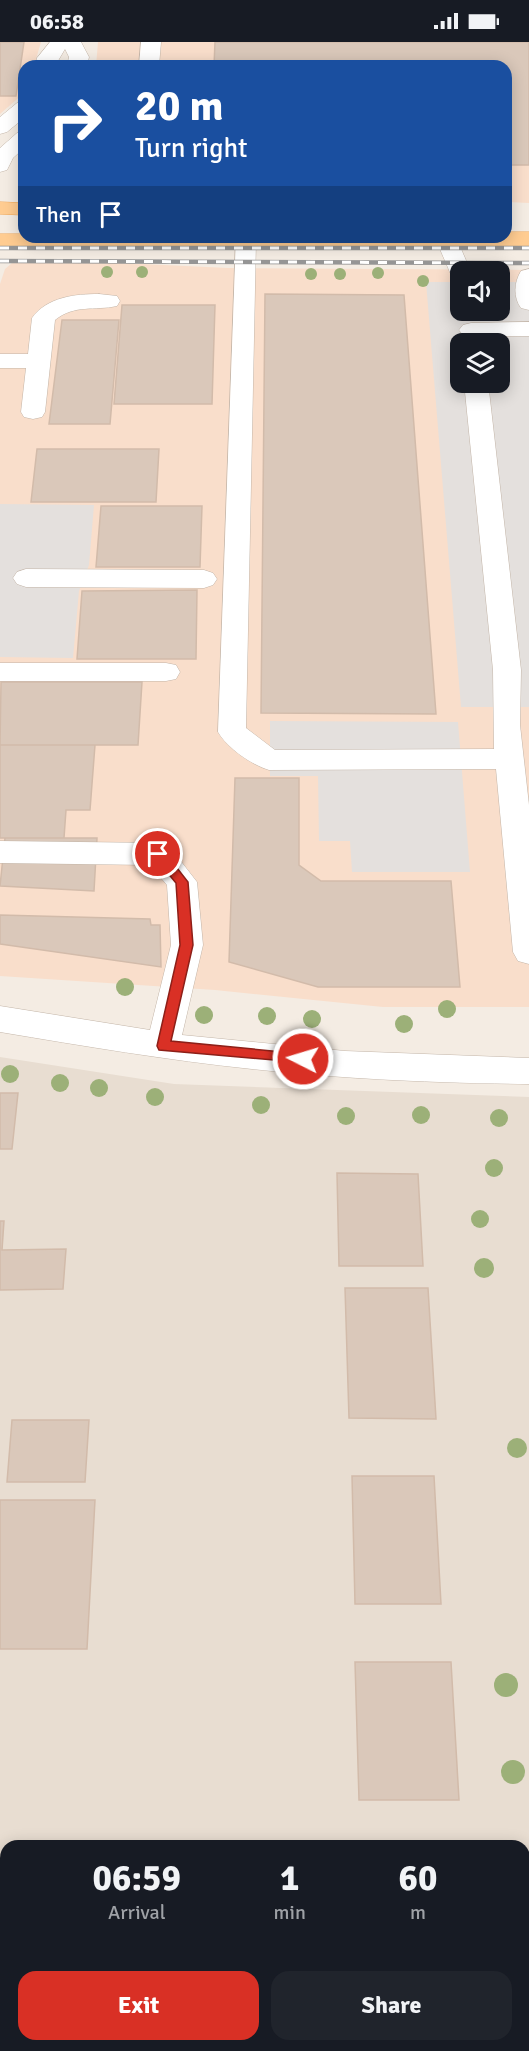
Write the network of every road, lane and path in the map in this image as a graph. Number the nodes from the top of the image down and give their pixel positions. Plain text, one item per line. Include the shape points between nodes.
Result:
1 (60, 42) edge
2 (71, 42) edge
3 (151, 42) edge
4 (46, 60) edge
5 (78, 60) edge
6 (150, 60) edge
7 (18, 112) edge
8 (0, 128) edge
9 (18, 143) edge
10 (0, 166) edge
11 (0, 208) edge
12 (18, 208) edge
13 (512, 219) edge
14 (529, 220) edge
15 (512, 240) edge
16 (529, 240) edge
17 (0, 241) edge
18 (18, 241) edge
19 (245, 243) edge
20 (448, 243) edge
21 (456, 261) edge
22 (529, 276) edge
23 (108, 301) dead end
24 (529, 303) edge
25 (470, 328) edge
26 (529, 329) edge
27 (0, 361) edge
28 (39, 362) junction
29 (478, 393) edge
30 (33, 412) dead end
31 (26, 578) dead end
32 (204, 579) dead end
33 (518, 670) edge
34 (0, 672) edge
35 (166, 672) dead end
36 (509, 759) junction
37 (0, 852) edge
38 (525, 873) edge
39 (529, 952) edge
40 (0, 1019) edge
41 (163, 1046) junction
42 (529, 1071) edge

1 - 4 street
2 - 5 street
3 - 6 street
7 - 8 street
9 - 10 street
11 - 12 main road
13 - 14 main road
15 - 16 main road
17 - 18 main road
19 - 36 street via 232,732 269,760
20 - 21 street
22 - 24 street
23 - 28 street via 58,305 44,318
25 - 26 street
27 - 28 street
28 - 30 street
29 - 33 street
31 - 32 street
33 - 36 street via 506,725
34 - 35 street
36 - 38 street
37 - 41 street via 158,854 182,882 187,945
38 - 39 street
40 - 41 street
41 - 42 street via 416,1069

